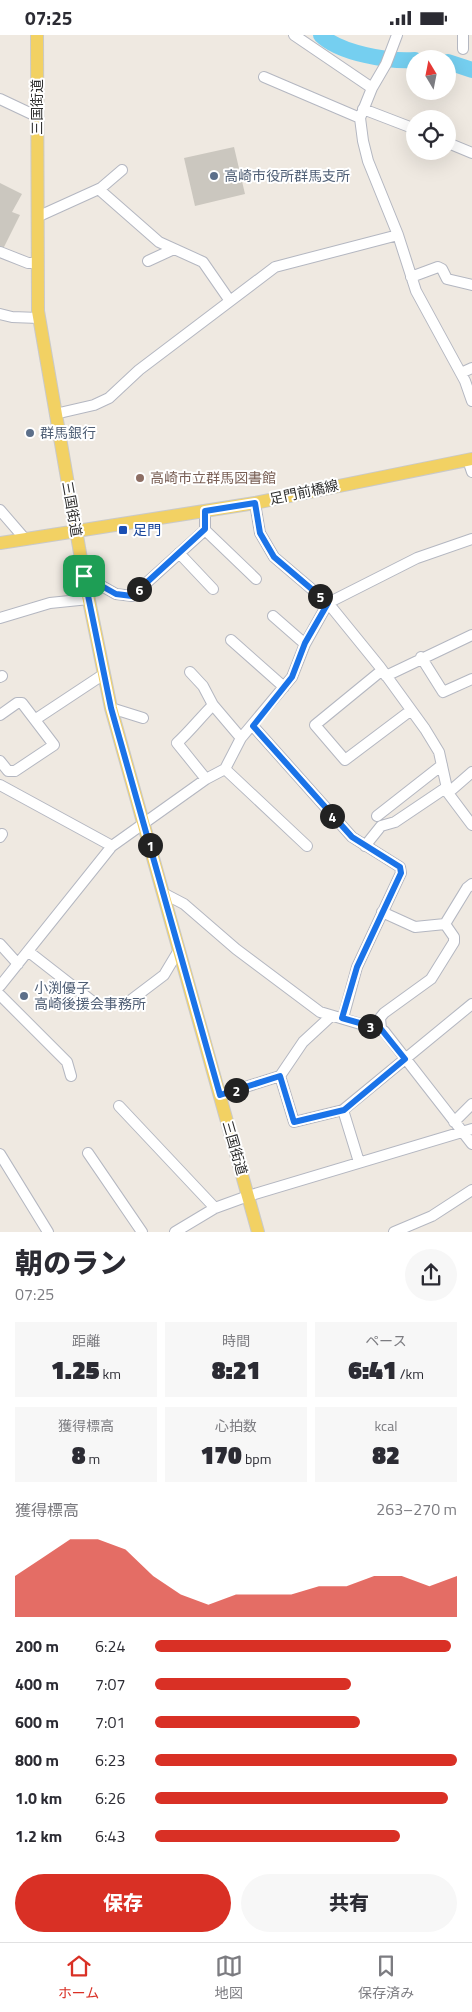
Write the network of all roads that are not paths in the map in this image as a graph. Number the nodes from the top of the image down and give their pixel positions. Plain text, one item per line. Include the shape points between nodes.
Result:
1 (37, 35) edge
2 (294, 35) edge
3 (463, 35) edge
4 (394, 39) edge
5 (463, 49) dead end
6 (264, 77) dead end
7 (372, 87) junction
8 (0, 99) edge
9 (361, 113) junction
10 (36, 116) junction
11 (406, 126) edge
12 (456, 146) edge
13 (472, 153) edge
14 (122, 170) dead end
15 (101, 188) junction
16 (37, 217) junction
17 (398, 235) junction
18 (174, 249) junction
19 (0, 252) edge
20 (148, 261) dead end
21 (37, 263) junction
22 (411, 277) junction
23 (472, 285) edge
24 (230, 301) junction
25 (0, 314) edge
26 (39, 318) junction
27 (472, 368) edge
28 (461, 373) junction
29 (472, 401) edge
30 (55, 413) junction
31 (470, 459) edge
32 (472, 472) edge
33 (255, 503) junction
34 (0, 510) edge
35 (205, 511) junction
36 (205, 529) junction
37 (76, 533) junction
38 (25, 539) junction
39 (472, 539) edge
40 (0, 543) edge
41 (179, 553) junction
42 (84, 576) junction
43 (256, 579) dead end
44 (213, 589) dead end
45 (89, 599) junction
46 (328, 603) junction
47 (272, 616) dead end
48 (0, 617) edge
49 (472, 635) edge
50 (231, 640) dead end
51 (305, 643) junction
52 (421, 657) junction
53 (190, 672) dead end
54 (384, 673) junction
55 (104, 674) junction
56 (472, 679) edge
57 (284, 687) junction
58 (213, 705) junction
59 (111, 708) junction
60 (410, 711) junction
61 (0, 715) edge
62 (143, 718) dead end
63 (36, 719) junction
64 (253, 726) junction
65 (241, 738) junction
66 (0, 761) edge
67 (442, 765) junction
68 (225, 769) junction
69 (472, 772) edge
70 (206, 779) junction
71 (0, 785) edge
72 (447, 790) junction
73 (377, 815) dead end
74 (144, 825) junction
75 (472, 825) edge
76 (112, 846) junction
77 (307, 846) dead end
78 (365, 846) junction
79 (472, 884) edge
80 (163, 893) junction
81 (382, 912) junction
82 (445, 924) junction
83 (0, 944) edge
84 (179, 950) junction
85 (28, 952) junction
86 (18, 964) junction
87 (0, 986) edge
88 (0, 995) edge
89 (131, 1000) dead end
90 (472, 1004) edge
91 (97, 1005) dead end
92 (330, 1017) junction
93 (342, 1018) junction
94 (381, 1029) junction
95 (405, 1059) junction
96 (71, 1076) dead end
97 (280, 1076) junction
98 (220, 1095) junction
99 (472, 1104) edge
100 (119, 1106) dead end
101 (344, 1110) junction
102 (454, 1122) junction
103 (472, 1129) edge
104 (461, 1132) junction
105 (472, 1144) edge
106 (88, 1153) dead end
107 (0, 1154) edge
108 (359, 1162) junction
109 (472, 1190) edge
110 (248, 1196) junction
111 (215, 1208) junction
112 (48, 1232) edge
113 (142, 1232) edge
114 (175, 1232) edge
115 (258, 1232) edge
116 (394, 1232) edge

1 - 10 main road, 三国街道
2 - 7 street
3 - 5 street
4 - 7 street via 386,64
6 - 9 street
7 - 9 street
8 - 10 street
9 - 11 street
9 - 17 street via 368,161
10 - 16 main road, 三国街道
12 - 13 street
14 - 15 street
15 - 16 street
15 - 18 street via 159,242
16 - 21 main road, 三国街道
17 - 22 street
17 - 24 street via 275,267
18 - 20 street
18 - 24 street via 204,262
19 - 21 street via 28,263
21 - 26 main road, 三国街道
22 - 23 street via 438,267 447,279
22 - 28 street
24 - 30 street via 139,370 109,398 94,405
25 - 26 street
26 - 30 main road, 三国街道
27 - 28 street
28 - 29 street
30 - 37 main road, 三国街道
31 - 32 street
31 - 33 main road, 足門前橋線
33 - 35 main road, 足門前橋線
33 - 46 street via 260,533 274,557
34 - 38 street
35 - 36 street
35 - 37 main road, 足門前橋線
36 - 41 street
36 - 43 street
37 - 38 main road, 足門前橋線
37 - 42 main road, 三国街道
38 - 40 main road, 足門前橋線
39 - 46 street via 417,558
41 - 42 street via 132,596 116,594
41 - 44 street
42 - 45 main road, 三国街道
45 - 48 street via 50,603
45 - 55 main road, 三国街道
46 - 51 street
46 - 54 street
47 - 51 street
49 - 52 street
50 - 57 street
51 - 57 street via 292,677
52 - 54 street
52 - 56 street via 443,692
53 - 58 street via 203,685
54 - 60 street
54 - 60 street via 315,725 345,760
55 - 59 main road, 三国街道
55 - 63 street
57 - 64 street
58 - 65 street
58 - 70 street via 177,743
59 - 62 street
59 - 74 main road, 三国街道
60 - 67 street via 434,744
61 - 63 street via 22,703
63 - 66 street via 54,745 14,771 8,771
64 - 65 street
64 - 78 street via 332,817
65 - 68 street
67 - 72 street
67 - 73 street
68 - 70 street
68 - 77 street
69 - 72 street
70 - 74 street
71 - 76 street
72 - 75 street
72 - 78 street via 395,823 381,826
74 - 76 street
74 - 80 main road, 三国街道
76 - 85 street
78 - 81 street via 400,867 401,873
79 - 82 street
80 - 84 main road, 三国街道
80 - 92 street via 184,905 236,949
81 - 82 street via 415,927
81 - 93 street via 357,967
82 - 94 street via 454,942 431,979 384,1013 380,1018
83 - 86 street
84 - 89 street via 164,975
84 - 98 main road, 三国街道
85 - 86 street
85 - 91 street
86 - 87 street
88 - 96 street via 67,1062
90 - 95 street
92 - 93 street
92 - 97 street via 303,1042
93 - 94 street
94 - 95 street
95 - 101 street
95 - 102 street
97 - 98 street
97 - 101 street via 294,1122
98 - 110 main road, 三国街道
99 - 102 street
100 - 111 street
101 - 108 street
102 - 104 street
103 - 104 street
104 - 105 street
104 - 108 street
106 - 113 street
107 - 112 street
108 - 110 street
109 - 116 street via 432,1216
110 - 111 street
110 - 115 main road, 三国街道
111 - 114 street

